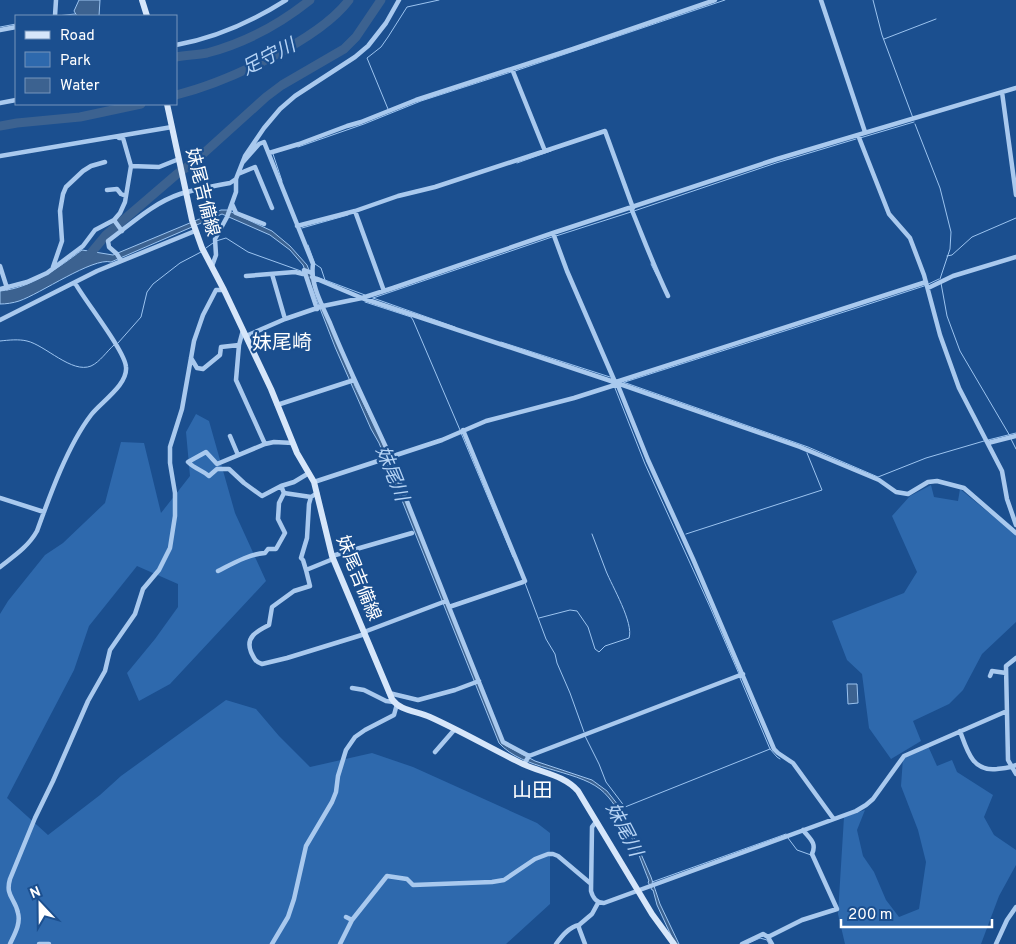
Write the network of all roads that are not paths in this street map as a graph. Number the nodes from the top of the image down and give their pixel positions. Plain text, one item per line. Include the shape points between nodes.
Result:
1 (56, 0) edge
2 (142, 0) edge
3 (286, 0) edge
4 (400, 0) edge
5 (715, 0) edge
6 (821, 0) edge
7 (55, 15) edge
8 (147, 15) edge
9 (15, 27) edge
10 (0, 30) edge
11 (178, 44) edge
12 (513, 70) junction
13 (1016, 88) edge
14 (1002, 92) junction
15 (15, 100) edge
16 (0, 103) edge
17 (167, 105) edge
18 (171, 125) junction
19 (865, 132) junction
20 (859, 137) junction
21 (106, 138) junction
22 (545, 151) junction
23 (268, 153) junction
24 (0, 156) edge
25 (180, 161) junction
26 (105, 162) dead end
27 (243, 162) junction
28 (131, 166) junction
29 (238, 174) junction
30 (236, 179) junction
31 (107, 190) dead end
32 (186, 193) junction
33 (1016, 195) edge
34 (126, 196) junction
35 (232, 204) junction
36 (272, 208) dead end
37 (632, 210) junction
38 (356, 212) junction
39 (114, 221) junction
40 (264, 224) dead end
41 (299, 226) junction
42 (195, 229) junction
43 (121, 230) junction
44 (554, 235) junction
45 (1016, 257) edge
46 (119, 258) junction
47 (0, 266) edge
48 (212, 267) junction
49 (51, 270) junction
50 (308, 273) junction
51 (272, 274) junction
52 (246, 276) dead end
53 (75, 283) junction
54 (927, 285) junction
55 (7, 288) junction
56 (0, 289) edge
57 (224, 290) junction
58 (384, 291) junction
59 (366, 296) junction
60 (668, 296) dead end
61 (320, 308) junction
62 (285, 319) junction
63 (0, 320) edge
64 (245, 333) junction
65 (239, 344) junction
66 (191, 358) junction
67 (352, 381) junction
68 (616, 383) junction
69 (278, 405) junction
70 (461, 431) junction
71 (230, 436) dead end
72 (1012, 436) edge
73 (987, 441) junction
74 (293, 443) junction
75 (266, 444) junction
76 (238, 455) junction
77 (388, 457) junction
78 (309, 473) junction
79 (314, 482) junction
80 (281, 486) junction
81 (284, 493) junction
82 (314, 495) junction
83 (0, 498) edge
84 (44, 512) junction
85 (1016, 525) edge
86 (412, 533) dead end
87 (1016, 533) edge
88 (333, 557) junction
89 (0, 567) edge
90 (306, 570) junction
91 (218, 571) dead end
92 (445, 603) junction
93 (365, 633) junction
94 (1016, 658) edge
95 (1006, 673) junction
96 (740, 675) junction
97 (990, 676) dead end
98 (478, 681) junction
99 (352, 688) dead end
100 (389, 693) junction
101 (396, 703) junction
102 (1007, 711) junction
103 (456, 729) junction
104 (960, 730) junction
105 (435, 752) dead end
106 (528, 756) junction
107 (525, 763) junction
108 (1014, 766) edge
109 (1016, 774) edge
110 (834, 818) junction
111 (596, 822) junction
112 (803, 830) junction
113 (590, 883) junction
114 (638, 891) junction
115 (598, 903) junction
116 (1016, 907) edge
117 (346, 917) dead end
118 (352, 920) junction
119 (579, 925) junction
120 (768, 937) junction
121 (10, 944) edge
122 (39, 944) edge
123 (50, 944) edge
124 (272, 944) edge
125 (340, 944) edge
126 (556, 944) edge
127 (586, 944) edge
128 (674, 944) edge
129 (742, 944) edge
130 (772, 944) edge
131 (996, 944) edge

1 - 7 street
2 - 8 main road
3 - 11 street via 240,24
4 - 27 street via 368,46 280,109
5 - 12 street
6 - 19 street
9 - 10 street
12 - 22 street
12 - 23 street via 416,100
13 - 14 street
14 - 19 street
14 - 33 street
15 - 16 street
17 - 18 main road, 妹尾吉備線
18 - 21 street
18 - 25 main road, 妹尾吉備線
19 - 20 street
20 - 37 street via 777,159
20 - 54 street via 889,214 910,238
21 - 24 street
21 - 28 street via 123,138
22 - 37 street via 604,131
22 - 38 street
23 - 27 street via 264,142
23 - 41 street
25 - 28 street via 158,167
25 - 32 main road, 妹尾吉備線
26 - 49 street via 83,171 62,194 62,241
27 - 29 street
28 - 34 street
29 - 30 street
29 - 36 street via 255,167
30 - 32 street
30 - 35 street
31 - 34 street via 117,190
32 - 42 main road, 妹尾吉備線
32 - 43 street via 148,210
34 - 39 street
35 - 40 street via 236,213
35 - 48 street via 215,242 216,255
37 - 44 street
37 - 60 street
38 - 41 street
38 - 58 street
39 - 43 street
39 - 49 street via 91,234 83,246
41 - 50 street via 313,264
42 - 46 street
42 - 48 main road, 妹尾吉備線
43 - 46 street via 108,243
44 - 58 street
44 - 68 street
45 - 54 street
46 - 53 street
47 - 55 street
48 - 57 main road, 妹尾吉備線
49 - 55 street
50 - 51 street
50 - 59 street
50 - 61 street
50 - 61 street
51 - 52 street
51 - 62 street
53 - 63 street
53 - 84 street via 116,344 126,367 125,375 83,425
54 - 68 street
54 - 73 street via 959,388
55 - 56 street
57 - 64 main road, 妹尾吉備線
57 - 66 street via 213,293 202,315
58 - 59 street
59 - 61 street
59 - 68 street
61 - 62 street
61 - 67 street
62 - 64 street
64 - 65 street
64 - 69 main road, 妹尾吉備線
65 - 66 street via 221,347 220,355 203,369 196,368
65 - 75 street via 236,380
66 - 121 street via 170,455 175,516 170,548 159,570 143,589 135,614 110,650 105,671 35,818 10,879 8,893 19,914 19,922
67 - 69 street
67 - 77 street
68 - 70 street
68 - 87 street via 800,447 879,480 896,492 908,494 928,482 954,484 964,488
68 - 96 street via 694,560
69 - 74 main road, 妹尾吉備線
70 - 77 street
70 - 92 street via 524,582
71 - 76 street
72 - 73 street
73 - 85 street via 1002,471
74 - 75 street
74 - 78 main road, 妹尾吉備線
75 - 76 street
76 - 80 street via 217,464 206,452 188,462 209,476 217,469 229,469 262,496
77 - 79 street
77 - 92 street
78 - 79 main road, 妹尾吉備線
78 - 80 street
79 - 82 main road, 妹尾吉備線
80 - 81 street
81 - 82 street
81 - 91 street via 279,503 278,519 285,534 276,549 247,556
82 - 88 main road, 妹尾吉備線
82 - 90 street via 309,504 307,538 301,558
83 - 84 street
84 - 89 street via 31,541
86 - 88 street
88 - 90 street
88 - 93 main road, 妹尾吉備線
90 - 93 street via 310,586 294,591 272,607 270,625 251,638 249,646 258,663 287,658
92 - 93 street
92 - 98 street
93 - 100 main road, 妹尾吉備線
94 - 95 street via 1006,666
95 - 97 street via 992,671
95 - 102 street
96 - 106 street
96 - 110 street via 774,749 792,763
98 - 100 street via 418,700
98 - 106 street via 503,742
99 - 101 street
100 - 101 main road, 妹尾吉備線
101 - 103 main road
101 - 124 street via 394,715 355,737 346,750 336,792 306,846 288,917
102 - 104 street
102 - 108 street via 1008,760
103 - 105 street
103 - 107 main road
104 - 108 street via 967,749 979,766 988,770
104 - 110 street via 904,756 866,806
106 - 107 street
107 - 111 main road via 573,786
108 - 109 street
110 - 112 street
111 - 113 street via 592,827
111 - 114 main road
112 - 114 street
112 - 120 street via 814,844 812,854 837,909 802,920
113 - 115 street via 592,895
113 - 118 street via 552,854 504,880 492,882 413,885 407,879 387,876
114 - 115 street
114 - 128 main road
115 - 119 street via 592,914
116 - 131 street
117 - 118 street
118 - 125 street
119 - 126 street via 564,934
119 - 127 street
120 - 129 street via 763,934
120 - 130 street
122 - 123 street

